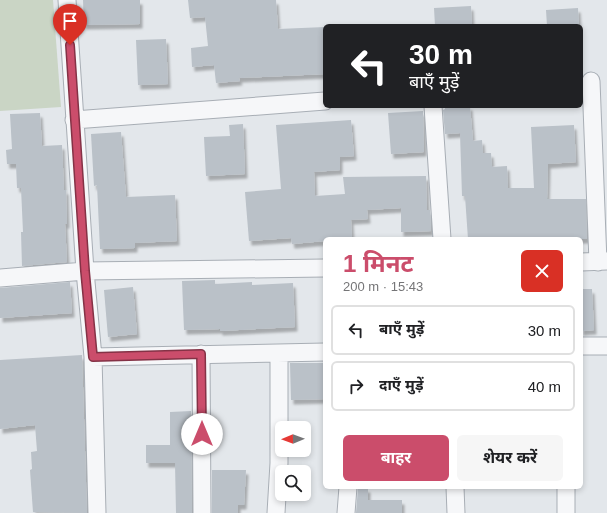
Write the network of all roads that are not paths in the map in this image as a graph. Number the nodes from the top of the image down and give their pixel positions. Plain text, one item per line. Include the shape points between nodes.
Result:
1 (67, 0) edge
2 (593, 81) edge
3 (323, 101) edge
4 (434, 108) edge
5 (74, 120) junction
6 (442, 237) edge
7 (583, 262) edge
8 (603, 262) edge
9 (323, 268) edge
10 (85, 271) junction
11 (0, 278) edge
12 (583, 346) edge
13 (607, 346) edge
14 (323, 352) edge
15 (280, 353) junction
16 (201, 354) junction
17 (93, 357) junction
18 (348, 489) edge
19 (455, 489) edge
20 (566, 489) edge
21 (97, 513) edge
22 (202, 513) edge
23 (276, 513) edge
24 (346, 513) edge
25 (456, 513) edge
26 (566, 513) edge

1 - 5 street
2 - 8 street
3 - 5 street
4 - 6 street
5 - 10 street
7 - 8 street
9 - 10 street
10 - 11 street
10 - 17 street
12 - 13 street
14 - 15 street
15 - 16 street
15 - 23 street
16 - 17 street
16 - 22 street
17 - 21 street
18 - 24 street
19 - 25 street
20 - 26 street

